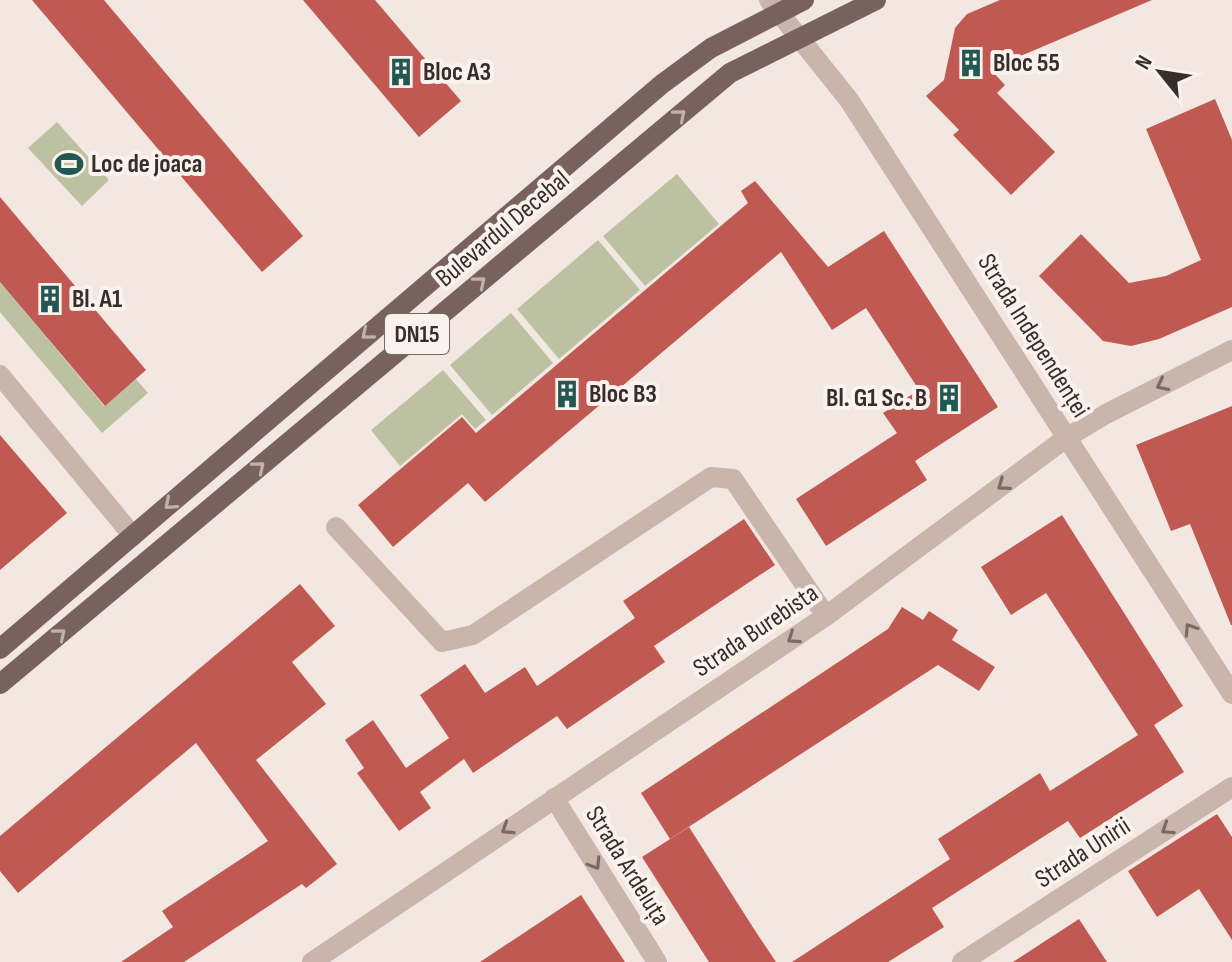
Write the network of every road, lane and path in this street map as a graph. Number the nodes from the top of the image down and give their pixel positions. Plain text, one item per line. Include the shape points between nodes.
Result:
1 (804, 0) edge
2 (876, 0) edge
3 (774, 7) edge
4 (799, 38) junction
5 (1232, 350) edge
6 (0, 375) edge
7 (1066, 438) junction
8 (336, 527) dead end
9 (133, 536) junction
10 (826, 616) junction
11 (0, 649) edge
12 (0, 684) edge
13 (1232, 694) edge
14 (1232, 787) edge
15 (554, 798) junction
16 (312, 962) edge
17 (657, 962) edge
18 (962, 962) edge

1 - 3 main road, Bulevardul Decebal / DN15
2 - 4 main road, Bulevardul Decebal / DN15
3 - 4 street, Strada Independenței
3 -> 9 main road, Bulevardul Decebal / DN15 via 662,84
4 - 7 street, Strada Independenței via 849,100
12 -> 4 main road, Bulevardul Decebal / DN15 via 730,73
5 -> 7 street, Strada Burebista
6 - 9 street
7 -> 10 street, Strada Burebista
13 -> 7 street, Strada Independenței
8 - 10 street via 442,642 473,635 711,477 733,479
9 - 11 main road, Bulevardul Decebal / DN15
10 -> 15 street, Strada Burebista
14 -> 18 street, Strada Unirii
15 -> 16 street, Strada Burebista
15 -> 17 street, Strada Ardeluța

